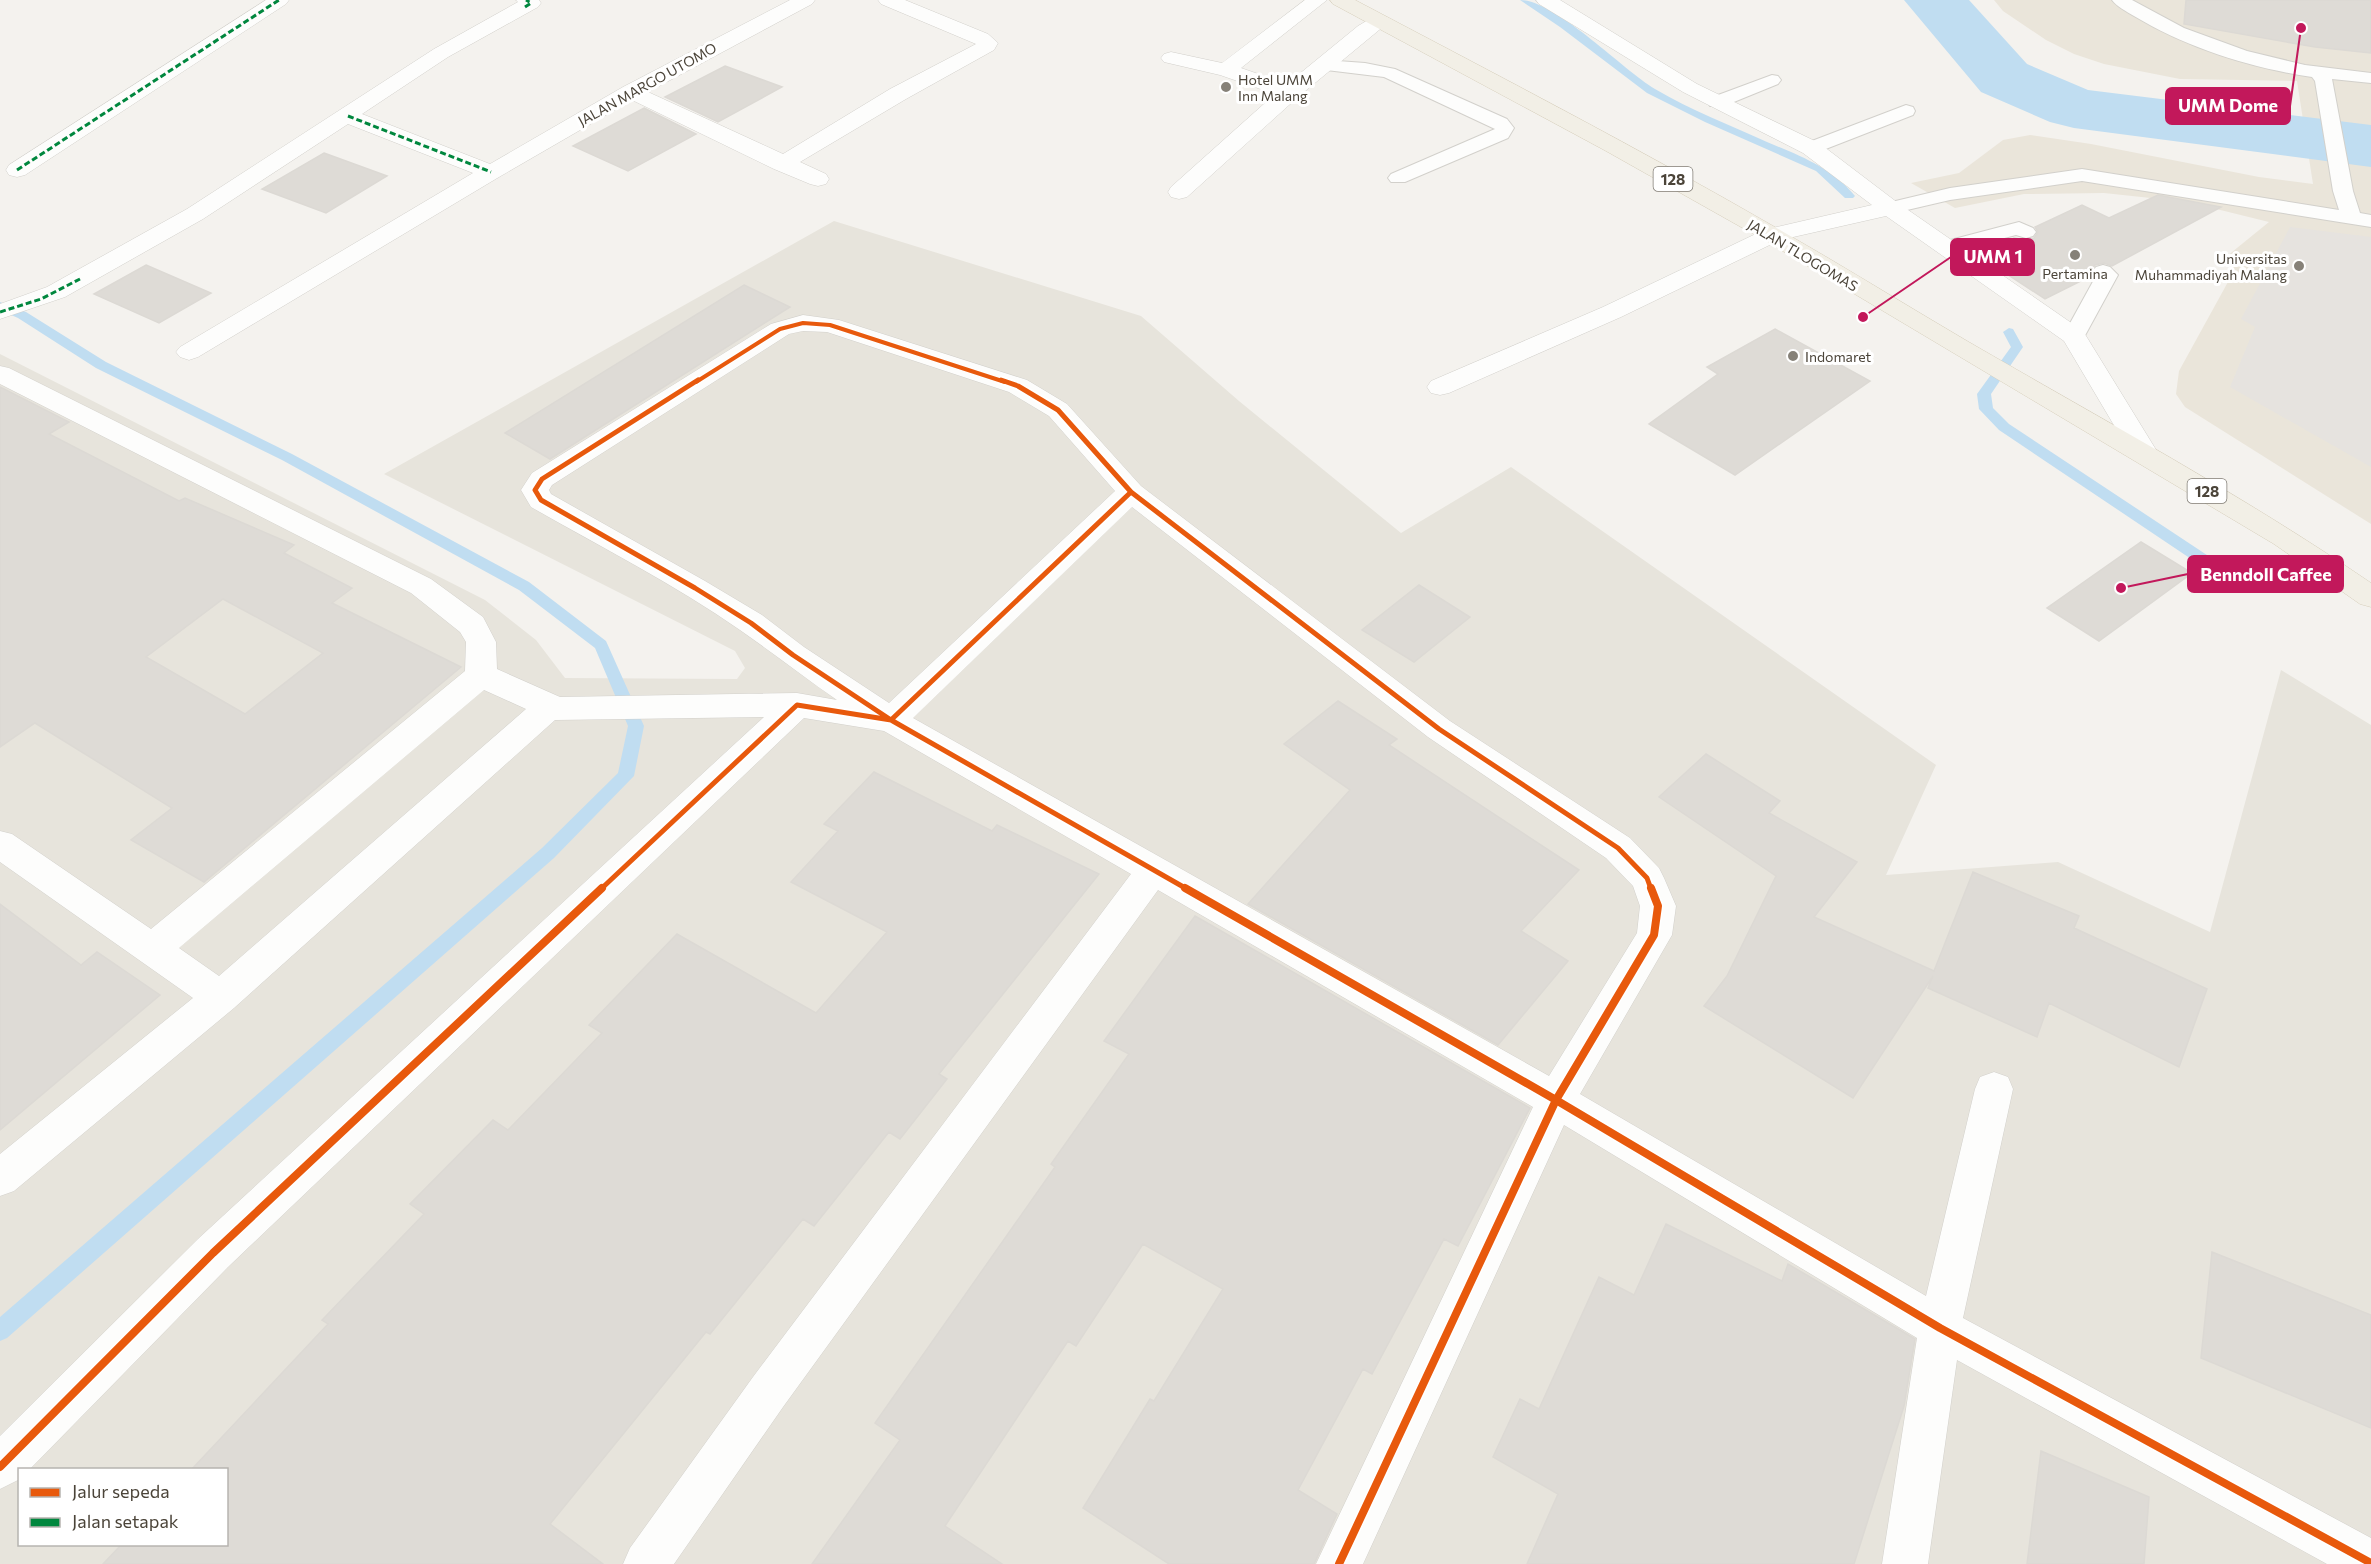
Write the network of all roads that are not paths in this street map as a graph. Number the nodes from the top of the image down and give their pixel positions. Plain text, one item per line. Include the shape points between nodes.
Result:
1 (279, 0) edge
2 (805, 0) edge
3 (888, 0) edge
4 (1317, 0) edge
5 (1341, 0) edge
6 (1546, 0) edge
7 (2120, 0) edge
8 (530, 1) edge
9 (1380, 21) junction
10 (1171, 58) dead end
11 (1324, 65) junction
12 (1226, 70) junction
13 (2321, 76) junction
14 (2371, 78) edge
15 (1772, 80) dead end
16 (631, 92) junction
17 (1290, 92) junction
18 (1717, 102) junction
19 (1906, 111) dead end
20 (348, 116) junction
21 (1811, 148) junction
22 (782, 164) junction
23 (17, 170) dead end
24 (491, 172) junction
25 (1398, 178) dead end
26 (818, 179) dead end
27 (1179, 192) dead end
28 (1890, 208) junction
29 (2362, 220) edge
30 (2026, 232) dead end
31 (1772, 235) junction
32 (1946, 247) junction
33 (2103, 271) dead end
34 (0, 312) edge
35 (2074, 336) junction
36 (189, 352) dead end
37 (0, 374) edge
38 (1440, 387) dead end
39 (2144, 453) junction
40 (1131, 492) junction
41 (2371, 597) edge
42 (481, 675) junction
43 (797, 705) junction
44 (554, 708) junction
45 (891, 720) junction
46 (0, 844) edge
47 (1153, 870) junction
48 (153, 949) junction
49 (221, 997) junction
50 (1994, 1089) dead end
51 (1556, 1100) junction
52 (0, 1178) edge
53 (1940, 1328) junction
54 (0, 1467) edge
55 (2371, 1563) edge
56 (646, 1564) edge
57 (1340, 1564) edge
58 (1905, 1564) edge

1 - 23 street
2 - 16 street, JALAN MARGO UTOMO
3 - 22 street via 981,38 987,46
4 - 12 street
5 - 9 main road, JALAN TLOGOMAS
6 - 18 street
7 - 13 lane via 2161,24 2217,47
8 - 20 street via 441,53
9 - 11 street
9 - 31 main road, JALAN TLOGOMAS / 128
10 - 12 street
11 - 17 street
11 - 25 lane via 1365,68 1411,81 1505,128 1501,134
12 - 17 street
13 - 14 lane
13 - 29 lane via 2343,191
15 - 18 lane
16 - 22 street
16 - 24 street, JALAN MARGO UTOMO
17 - 27 street
18 - 21 street
19 - 21 lane
20 - 24 street
20 - 34 street via 195,214 80,279
21 - 28 street
22 - 26 street
24 - 36 street, JALAN MARGO UTOMO
28 - 29 lane via 1950,194 2082,175
28 - 31 street
28 - 32 street
30 - 32 lane via 2019,228
31 - 38 street via 1612,312
31 - 39 main road, JALAN TLOGOMAS / 128
32 - 35 street
33 - 35 lane via 2107,275
35 - 39 street
37 - 42 street via 421,586 472,625 481,642
39 - 41 main road, JALAN TLOGOMAS / 128 via 2284,537
40 - 45 street
40 - 45 street via 1058,410 1018,386 830,325 803,323 764,337 537,484 535,490 541,500 751,623
40 - 51 street via 1439,729 1618,848 1647,878 1658,906 1654,935
42 - 44 street
42 - 48 street
43 - 44 street
43 - 45 street
43 - 54 street via 213,1253
44 - 49 street
45 - 47 street
46 - 48 street
47 - 51 street
47 - 56 street
48 - 49 street
49 - 52 street
50 - 53 street
51 - 53 street
51 - 57 street
53 - 55 street
53 - 58 street

